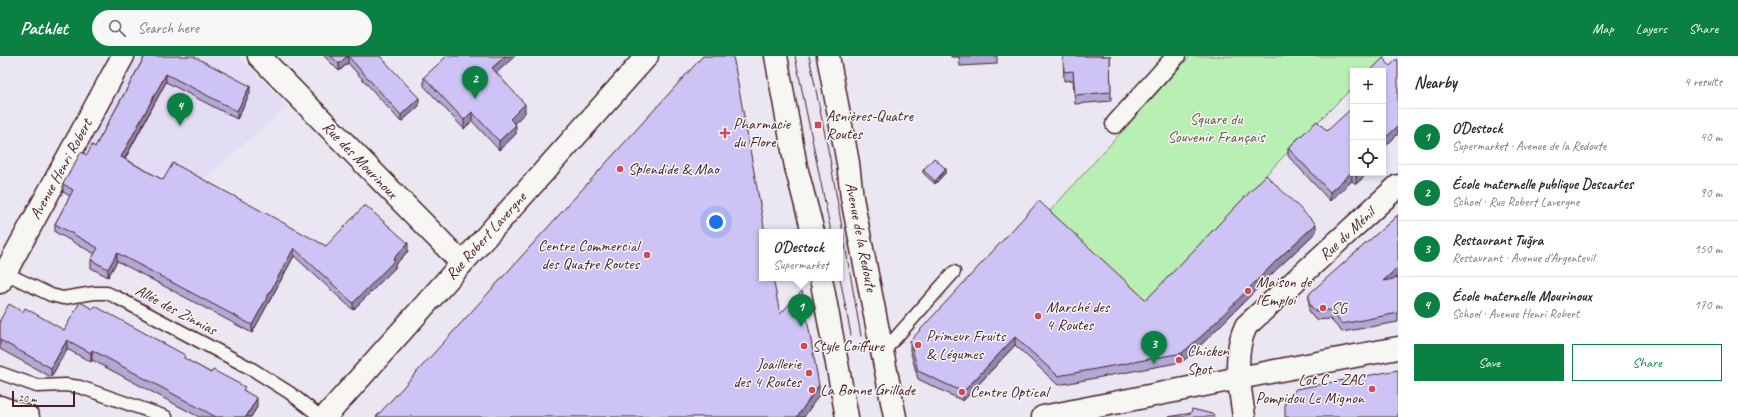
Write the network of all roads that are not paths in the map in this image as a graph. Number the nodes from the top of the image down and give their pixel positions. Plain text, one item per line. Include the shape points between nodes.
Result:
1 (123, 56) edge
2 (258, 56) edge
3 (647, 56) edge
4 (776, 56) edge
5 (828, 56) edge
6 (1176, 56) edge
7 (1115, 124) dead end
8 (1398, 186) edge
9 (812, 229) edge
10 (462, 264) junction
11 (954, 272) dead end
12 (2, 278) edge
13 (822, 281) edge
14 (1398, 348) edge
15 (883, 352) junction
16 (0, 373) edge
17 (1238, 378) junction
18 (0, 407) edge
19 (1066, 415) edge
20 (28, 417) edge
21 (166, 417) edge
22 (321, 417) edge
23 (325, 417) edge
24 (846, 417) edge
25 (895, 417) edge
26 (1043, 417) edge
27 (1244, 417) edge

1 - 12 street, Avenue Henri Robert
2 - 10 street, Rue des Mourinoux
3 - 10 street, Rue Robert Lavergne
4 - 9 street via 795,161
5 - 15 street, Avenue de la Redoute via 852,198
6 - 7 street
8 - 17 street, Rue du Ménil via 1246,326 1240,338
10 - 23 street, Rue Robert Lavergne
11 - 15 lane
12 - 22 lane, Allée des Zinnias via 63,298 94,293 116,296 252,369 290,392
13 - 24 street
14 - 17 street
15 - 25 street, Avenue de la Redoute
16 - 21 lane via 37,386 66,384 80,387
17 - 19 street
17 - 27 street, Rue du Ménil
18 - 20 street
19 - 26 street

